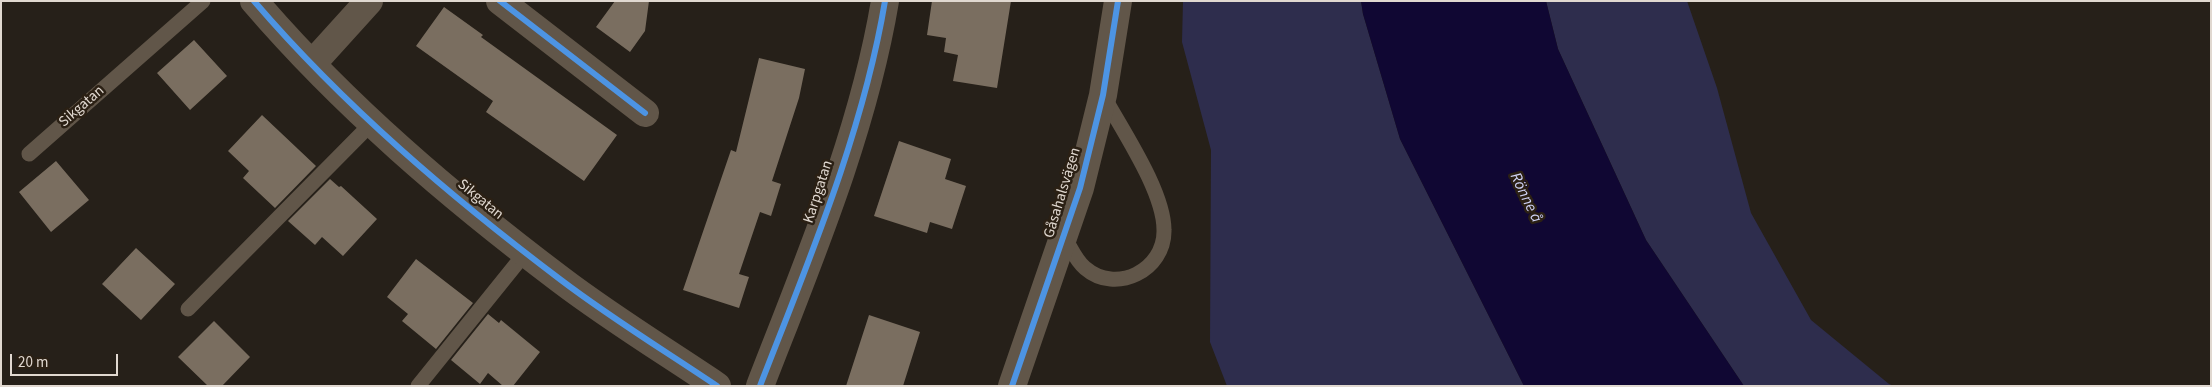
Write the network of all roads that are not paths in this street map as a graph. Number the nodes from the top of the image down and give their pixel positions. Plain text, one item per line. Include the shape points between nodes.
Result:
1 (203, 1) edge
2 (254, 1) edge
3 (369, 1) edge
4 (500, 1) edge
5 (885, 1) edge
6 (1118, 1) edge
7 (312, 64) junction
8 (1103, 95) junction
9 (645, 113) dead end
10 (372, 123) junction
11 (29, 154) dead end
12 (1064, 236) junction
13 (526, 252) junction
14 (188, 309) dead end
15 (688, 378) edge
16 (418, 386) edge
17 (717, 386) edge
18 (760, 386) edge
19 (1012, 386) edge

1 - 11 lane, Sikgatan
2 - 7 street, Sikgatan
3 - 7 street
4 - 9 street
5 - 18 street, Karpgatan via 859,110 819,232
6 - 8 street, Gåsahalsvägen
7 - 10 street, Sikgatan
8 - 12 street, Gåsahalsvägen via 1080,188
8 - 12 lane via 1153,187 1165,232 1158,252 1147,268 1137,276 1116,280 1098,277 1083,268
10 - 13 street, Sikgatan via 419,166
10 - 14 lane
12 - 19 street, Gåsahalsvägen
13 - 15 street, Sikgatan
13 - 16 lane
15 - 17 street, Sikgatan

